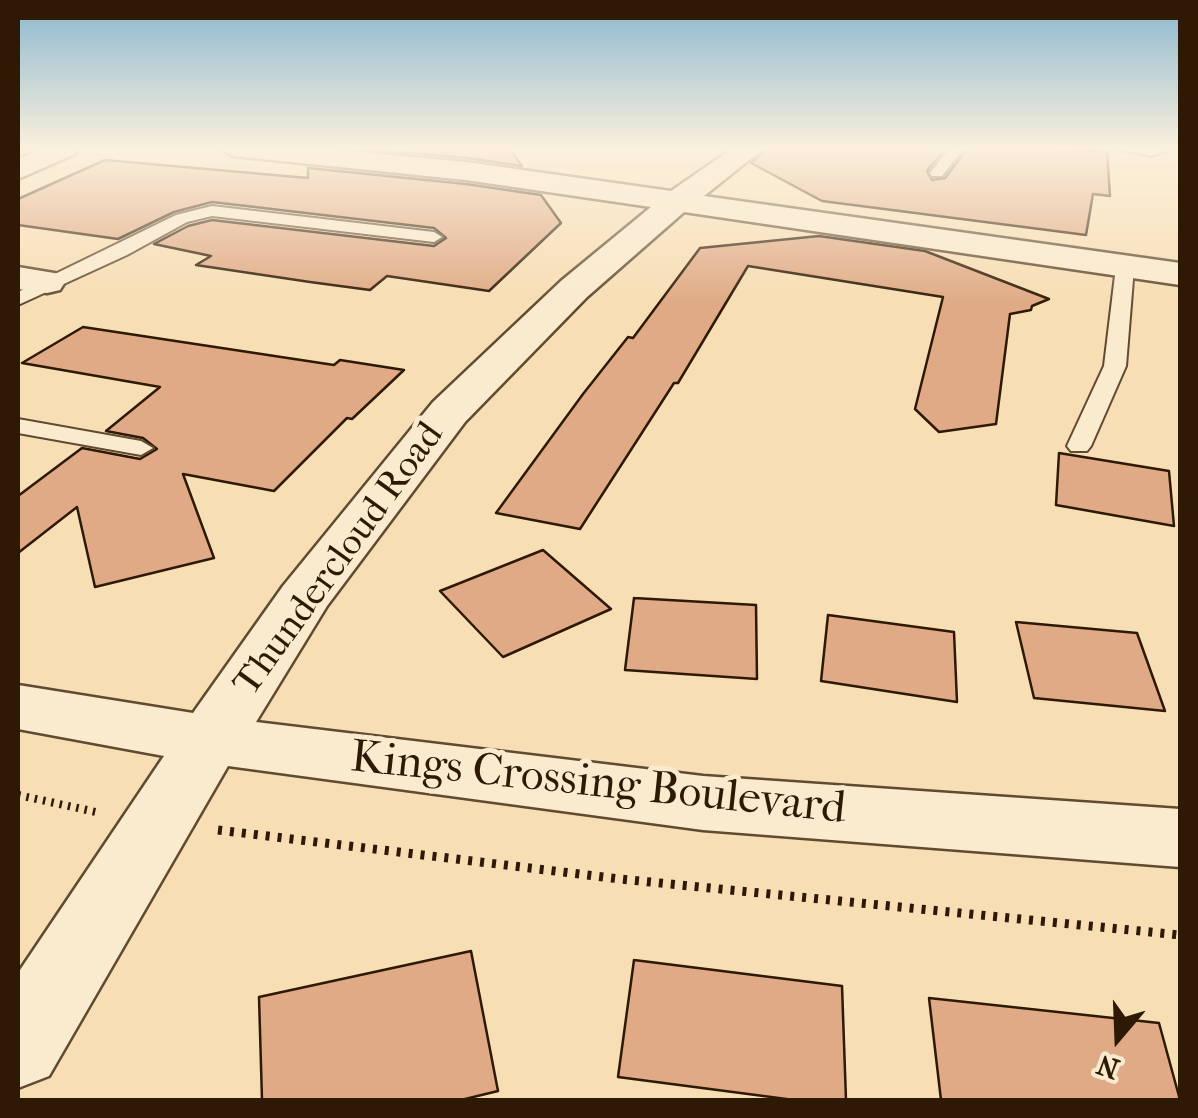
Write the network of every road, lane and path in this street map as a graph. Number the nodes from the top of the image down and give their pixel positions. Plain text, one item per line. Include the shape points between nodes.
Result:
1 (678, 200) edge
2 (679, 200) edge
3 (434, 238) dead end
4 (1125, 267) junction
5 (1180, 274) edge
6 (27, 286) edge
7 (18, 426) edge
8 (1079, 446) dead end
9 (141, 448) dead end
10 (18, 708) edge
11 (210, 740) junction
12 (18, 796) edge
13 (159, 821) junction
14 (1180, 838) edge
15 (1180, 935) edge
16 (18, 1047) edge

1 - 11 street, Thundercloud Road via 574,289 450,412 303,599
2 - 4 street
3 - 6 lane via 212,211
4 - 5 street
4 - 8 lane via 1115,366
7 - 9 lane
10 - 11 street, Kings Crossing Boulevard
11 - 13 street, Thundercloud Road
11 - 14 street, Kings Crossing Boulevard via 702,803
12 - 13 path
13 - 15 path via 620,878
13 - 16 street, Thundercloud Road

